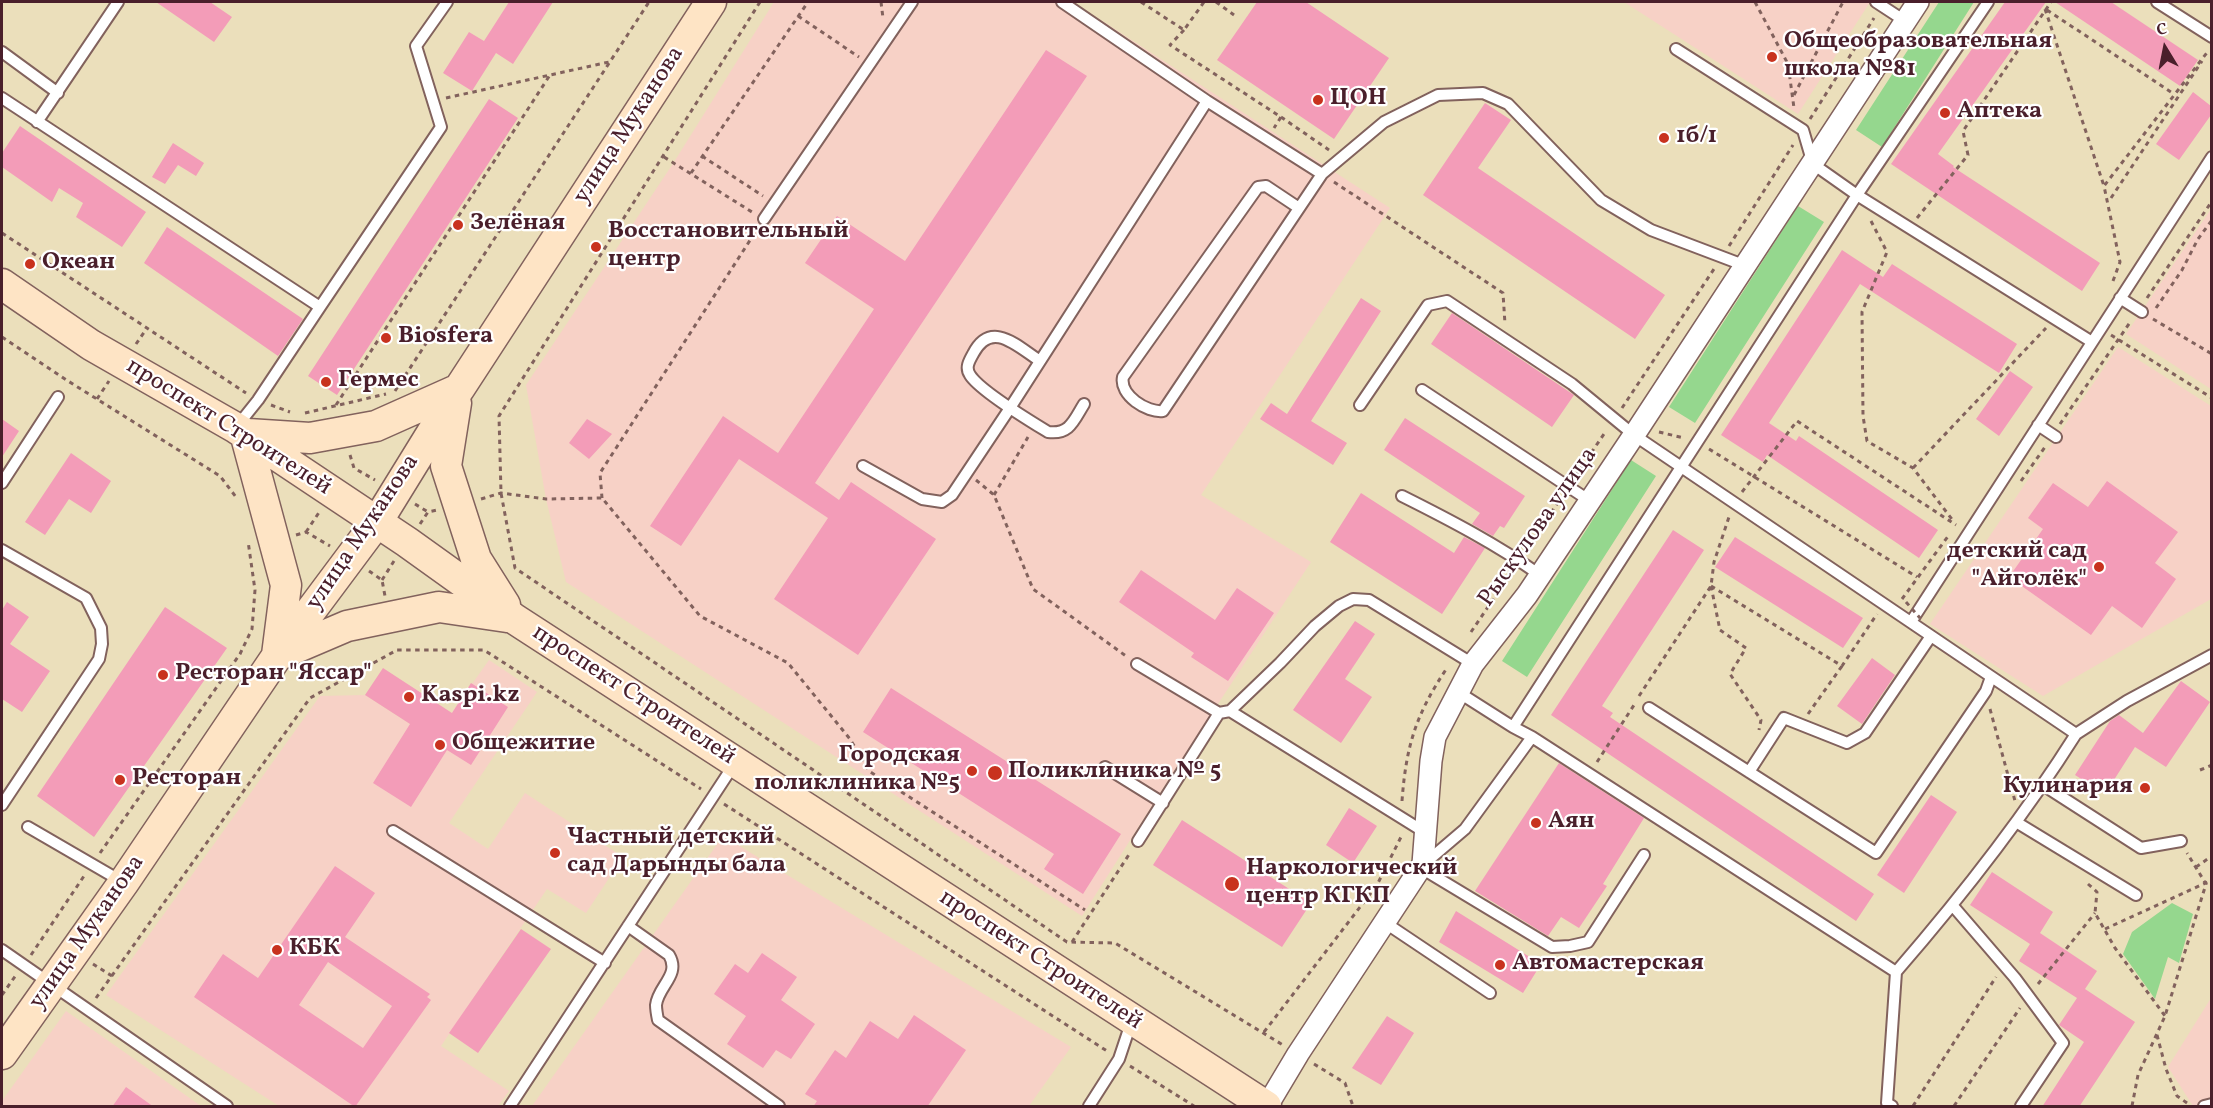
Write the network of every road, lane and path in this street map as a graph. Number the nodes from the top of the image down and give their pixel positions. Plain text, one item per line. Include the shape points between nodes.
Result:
1 (118, 2) edge
2 (447, 2) edge
3 (711, 2) edge
4 (760, 2) edge
5 (808, 2) edge
6 (912, 2) edge
7 (1062, 2) edge
8 (1142, 2) edge
9 (1204, 2) edge
10 (1216, 2) edge
11 (1755, 2) edge
12 (1844, 2) edge
13 (1876, 2) edge
14 (1918, 2) edge
15 (1988, 2) edge
16 (2051, 2) edge
17 (2158, 2) edge
18 (2045, 9) junction
19 (1234, 15) dead end
20 (798, 16) junction
21 (1905, 21) junction
22 (1184, 30) junction
23 (2211, 37) edge
24 (2211, 47) edge
25 (1676, 49) dead end
26 (2, 52) edge
27 (609, 62) dead end
28 (869, 64) junction
29 (550, 75) junction
30 (58, 93) junction
31 (2175, 94) junction
32 (1792, 97) junction
33 (2179, 97) junction
34 (2, 98) edge
35 (433, 101) junction
36 (1207, 101) junction
37 (1794, 112) dead end
38 (1281, 117) junction
39 (37, 122) junction
40 (1267, 139) junction
41 (702, 156) junction
42 (664, 157) junction
43 (2211, 157) edge
44 (1342, 158) junction
45 (1813, 164) junction
46 (691, 173) junction
47 (1322, 174) junction
48 (2104, 186) junction
49 (1857, 195) junction
50 (2111, 198) dead end
51 (2211, 201) edge
52 (774, 203) junction
53 (1299, 208) junction
54 (764, 219) junction
55 (2211, 220) edge
56 (1909, 228) junction
57 (1722, 257) junction
58 (1746, 266) junction
59 (2113, 282) dead end
60 (2, 285) edge
61 (2121, 298) junction
62 (320, 307) junction
63 (2140, 311) junction
64 (2055, 319) junction
65 (2100, 328) junction
66 (2, 337) edge
67 (2118, 339) junction
68 (1506, 340) junction
69 (2092, 342) junction
70 (2211, 354) edge
71 (1040, 360) junction
72 (459, 389) junction
73 (1422, 390) dead end
74 (58, 397) dead end
75 (2211, 398) edge
76 (1084, 404) dead end
77 (1359, 405) dead end
78 (1010, 408) junction
79 (1614, 419) junction
80 (1036, 424) junction
81 (2038, 425) junction
82 (240, 430) junction
83 (342, 432) junction
84 (1634, 435) junction
85 (2054, 436) junction
86 (862, 466) dead end
87 (1680, 466) junction
88 (1913, 468) junction
89 (967, 473) junction
90 (1754, 476) junction
91 (2, 483) edge
92 (2019, 484) dead end
93 (395, 492) junction
94 (501, 493) junction
95 (994, 495) junction
96 (1402, 496) dead end
97 (602, 498) junction
98 (238, 500) dead end
99 (1590, 501) junction
100 (1734, 502) junction
101 (458, 506) junction
102 (428, 512) junction
103 (377, 522) junction
104 (1956, 525) junction
105 (247, 534) dead end
106 (407, 542) junction
107 (2, 550) edge
108 (1540, 575) junction
109 (1917, 578) junction
110 (382, 580) dead end
111 (1711, 586) junction
112 (1884, 604) junction
113 (513, 618) junction
114 (1916, 620) junction
115 (1931, 636) junction
116 (277, 656) junction
117 (2211, 656) edge
118 (1137, 664) joint
119 (1473, 664) junction
120 (1842, 666) junction
121 (1991, 677) junction
122 (1986, 691) junction
123 (1458, 692) junction
124 (1649, 708) dead end
125 (1224, 712) junction
126 (1800, 724) junction
127 (1513, 727) junction
128 (1759, 730) dead end
129 (2076, 734) junction
130 (1532, 737) junction
131 (735, 764) junction
132 (2211, 765) edge
133 (1105, 767) dead end
134 (2200, 770) dead end
135 (1749, 772) junction
136 (1589, 774) junction
137 (2043, 785) junction
138 (713, 797) junction
139 (1162, 803) junction
140 (2, 805) edge
141 (2018, 819) junction
142 (28, 827) dead end
143 (393, 831) dead end
144 (1426, 833) junction
145 (1138, 841) joint
146 (2181, 842) joint
147 (1644, 855) dead end
148 (2211, 856) edge
149 (92, 864) junction
150 (1422, 866) junction
151 (2196, 867) junction
152 (2081, 878) dead end
153 (2211, 880) edge
154 (124, 882) junction
155 (2206, 884) junction
156 (2136, 895) dead end
157 (1953, 906) junction
158 (1085, 910) dead end
159 (2095, 913) junction
160 (1384, 922) junction
161 (628, 926) junction
162 (2104, 929) junction
163 (1072, 942) junction
164 (2, 950) edge
165 (605, 963) junction
166 (1318, 963) dead end
167 (23, 965) junction
168 (2004, 965) junction
169 (1896, 972) junction
170 (52, 984) junction
171 (1490, 993) dead end
172 (2, 995) edge
173 (2028, 996) junction
174 (88, 1009) junction
175 (2165, 1016) junction
176 (1132, 1020) junction
177 (1264, 1033) junction
178 (2157, 1033) junction
179 (2, 1054) edge
180 (1298, 1054) junction
181 (1119, 1059) junction
182 (2211, 1104) edge
183 (779, 1106) edge
184 (227, 1107) edge
185 (510, 1107) edge
186 (1089, 1107) edge
187 (1194, 1107) edge
188 (1266, 1107) edge
189 (1353, 1107) edge
190 (1892, 1107) edge
191 (1913, 1107) edge
192 (1954, 1107) edge
193 (2021, 1107) edge
194 (2132, 1107) edge
195 (2191, 1107) edge
196 (2204, 1107) edge

1 - 30 lane
2 - 35 lane via 416,46
3 - 72 main road, улица Муканова
4 - 42 path
5 - 20 path
6 - 28 lane
7 - 36 lane
8 - 22 path
9 - 22 path
10 - 19 path
11 - 32 path via 1788,64
12 - 32 path
13 - 21 lane
14 - 21 street, Рыскулова улица
15 - 49 lane
16 - 18 path
17 - 23 lane
18 - 31 path
18 - 48 path
18 - 56 path via 1963,131 1968,155
20 - 28 path
20 - 41 path
21 - 45 street, Рыскулова улица
22 - 38 path via 1170,45
24 - 31 path
24 - 33 path
25 - 45 lane via 1803,130
26 - 30 lane
27 - 29 path
28 - 52 lane
29 - 35 path
29 - 83 path via 336,405
30 - 39 lane
31 - 33 path
31 - 48 path
32 - 37 path
33 - 50 path
34 - 39 lane
35 - 62 lane via 441,127
36 - 40 lane
36 - 71 lane
38 - 40 path
38 - 44 path
39 - 62 lane
40 - 47 lane
41 - 46 path
41 - 52 path
42 - 46 path
42 - 94 path via 499,416
43 - 61 lane
44 - 47 lane
44 - 57 lane via 1384,122 1438,95 1483,93 1508,105 1601,200 1651,230
45 - 49 lane
45 - 58 street, Рыскулова улица
46 - 54 path
47 - 53 lane
47 - 68 path via 1503,293
48 - 59 path via 2120,262
49 - 56 lane
49 - 87 lane
49 - 88 path via 1887,252 1862,312 1863,417 1867,441
51 - 63 path
52 - 54 lane
53 - 53 lane via 1163,411 1148,410 1125,391 1123,377 1258,187 1266,186
54 - 97 path via 600,473
55 - 70 path via 2150,317
56 - 64 lane
57 - 58 lane
57 - 79 path
58 - 84 street, Рыскулова улица
60 - 82 main road, проспект Строителей via 91,345
61 - 63 lane
61 - 65 lane
62 - 82 lane
63 - 67 path
64 - 69 lane
64 - 88 path
65 - 67 path
65 - 69 lane
66 - 98 path via 220,476
67 - 75 path
67 - 85 path
68 - 77 lane via 1447,301 1428,305
68 - 79 lane via 1572,384
69 - 81 lane
71 - 78 lane
71 - 78 lane via 995,335 978,345 968,363 970,377
72 - 83 main road via 376,426
72 - 93 main road, улица Муканова
72 - 101 main road via 446,466
73 - 99 lane
74 - 91 lane
76 - 80 lane via 1068,429 1059,434
78 - 80 lane
78 - 89 lane
79 - 84 lane
80 - 95 path
81 - 85 lane
81 - 114 lane
82 - 83 main road via 310,438
82 - 103 main road, проспект Строителей
82 - 116 main road via 286,585
83 - 93 path via 354,468
84 - 87 lane
84 - 99 street, Рыскулова улица
85 - 92 path
86 - 89 lane via 922,499 942,502 952,495
87 - 100 lane
87 - 127 lane
88 - 104 path
89 - 95 path
90 - 100 path
90 - 104 path via 1797,421
90 - 109 path
93 - 102 path
93 - 103 main road, улица Муканова
94 - 97 path via 546,499
94 - 101 path
94 - 163 path via 514,568
95 - 118 path via 1033,589
96 - 108 lane via 1464,526
97 - 158 path via 700,616 788,663 850,739 869,771
99 - 108 street, Рыскулова улица
100 - 111 path via 1714,562
100 - 112 lane
101 - 102 path
101 - 113 main road via 476,559
102 - 106 path
103 - 106 main road, проспект Строителей
103 - 116 main road, улица Муканова
104 - 109 path
105 - 149 path via 255,590 252,628 240,654
106 - 110 path
106 - 113 main road, проспект Строителей
107 - 140 lane via 86,598 101,628 102,644 99,659
108 - 119 street, Рыскулова улица
109 - 114 path, bridge via 1901,599
111 - 120 path
111 - 128 path via 1720,630 1746,648 1730,674 1761,720
111 - 136 path
112 - 114 lane
112 - 120 path
113 - 116 main road via 439,607 346,626
113 - 131 main road, проспект Строителей
114 - 115 lane
115 - 121 lane
115 - 126 lane via 1865,733 1847,743
116 - 154 main road, улица Муканова
117 - 129 lane via 2127,701
118 - 125 lane
119 - 123 street, Рыскулова улица
119 - 125 lane via 1370,600 1353,599 1315,626
120 - 126 path
121 - 122 lane
121 - 129 lane
122 - 135 lane via 1876,853
122 - 141 path
123 - 127 lane
123 - 144 street, Рыскулова улица via 1435,737
124 - 135 lane
125 - 139 lane
125 - 144 lane
126 - 135 lane via 1784,718
127 - 130 lane
129 - 137 lane
130 - 136 lane
130 - 150 lane via 1466,829
131 - 138 lane
131 - 176 main road, проспект Строителей
132 - 134 path
133 - 139 lane
136 - 169 lane
137 - 141 lane
137 - 146 lane via 2141,848
138 - 161 lane
138 - 174 path via 484,650 397,650 310,698
138 - 181 path
139 - 145 lane
141 - 156 lane
141 - 157 lane
142 - 149 lane
143 - 165 lane
144 - 150 street, Рыскулова улица
145 - 163 path
146 - 151 path
147 - 150 lane via 1588,942 1551,947
148 - 151 path
149 - 154 lane
149 - 167 path
150 - 160 street, Рыскулова улица
151 - 155 path
152 - 159 path via 2097,892
153 - 155 path
154 - 170 main road, улица Муканова
155 - 162 path
155 - 175 path
157 - 168 lane
157 - 169 lane
159 - 162 path
159 - 173 path
160 - 171 lane
160 - 180 street, Рыскулова улица
161 - 165 lane
161 - 183 lane via 672,960 674,968 656,1003 658,1020
162 - 175 path
163 - 177 path via 1115,943
164 - 167 lane
165 - 185 lane
166 - 177 path
167 - 170 lane
167 - 172 path
168 - 173 lane
168 - 191 path
169 - 190 lane via 1887,1103
170 - 174 lane
170 - 179 main road, улица Муканова
173 - 192 path
173 - 193 lane via 2063,1043
174 - 184 lane
175 - 178 path
176 - 181 lane
176 - 188 main road, проспект Строителей
177 - 180 path
178 - 194 path via 2138,1075
178 - 195 path via 2177,1096
180 - 188 street, Рыскулова улица
180 - 189 path via 1345,1083
181 - 186 lane
181 - 187 path
182 - 196 lane

